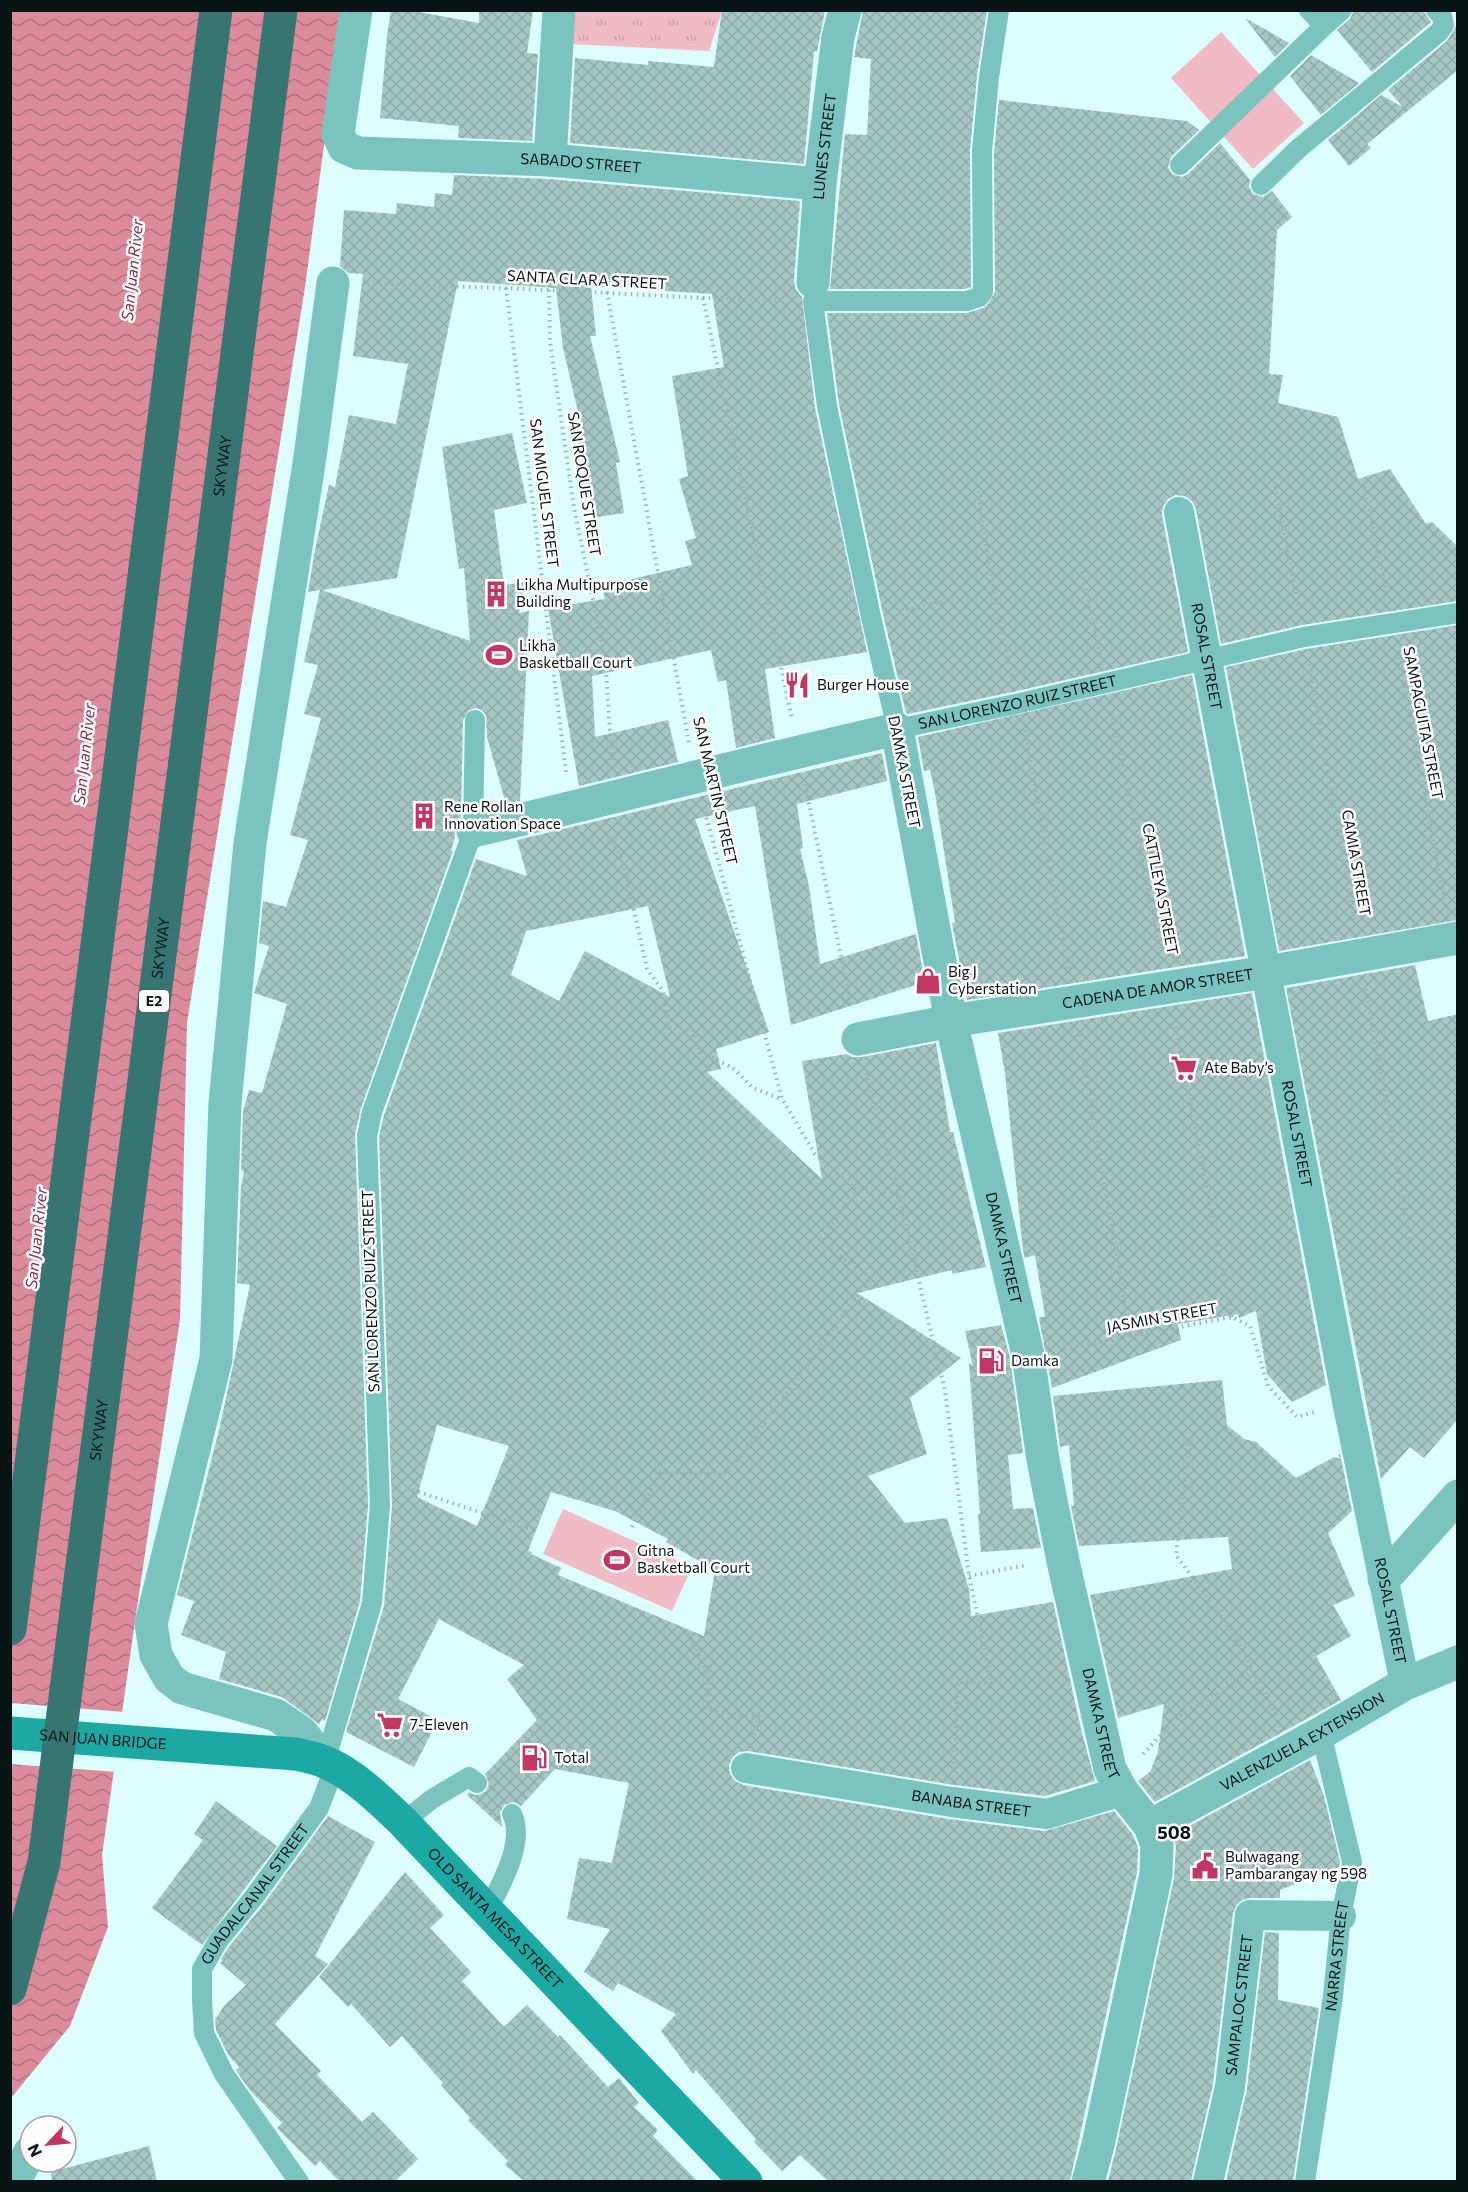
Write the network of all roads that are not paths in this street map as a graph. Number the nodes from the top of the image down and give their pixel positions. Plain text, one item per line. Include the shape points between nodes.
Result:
1 (216, 10) edge
2 (281, 10) edge
3 (356, 10) edge
4 (559, 10) edge
5 (845, 10) edge
6 (999, 10) edge
7 (1310, 10) edge
8 (1342, 10) edge
9 (1436, 10) edge
10 (1324, 26) junction
11 (550, 160) junction
12 (1180, 165) dead end
13 (820, 184) junction
14 (1261, 185) dead end
15 (346, 283) road end
16 (813, 291) junction
17 (1179, 512) dead end
18 (1458, 613) edge
19 (1208, 659) junction
20 (475, 720) dead end
21 (897, 729) junction
22 (473, 831) junction
23 (1455, 938) edge
24 (1267, 972) junction
25 (951, 1021) junction
26 (858, 1039) dead end
27 (1458, 1496) edge
28 (1384, 1579) junction
29 (10, 1629) edge
30 (1458, 1662) edge
31 (1405, 1684) junction
32 (10, 1733) edge
33 (1308, 1740) junction
34 (194, 1748) joint
35 (330, 1764) junction
36 (746, 1768) road end
37 (477, 1783) dead end
38 (1122, 1791) junction
39 (512, 1814) dead end
40 (403, 1822) junction
41 (1150, 1826) junction
42 (487, 1912) junction
43 (1341, 1916) junction
44 (10, 1989) edge
45 (299, 2181) edge
46 (746, 2181) edge
47 (1088, 2181) edge
48 (1208, 2181) edge
49 (1305, 2181) edge

1 - 29 highway
2 - 44 highway, SKYWAY / E2, bridge via 44,1862
3 - 11 street, SABADO STREET via 338,134 344,147 358,153
4 - 11 street
5 - 13 street, LUNES STREET via 838,37
6 - 16 lane via 982,151 983,292 974,301 967,301
7 - 10 lane
8 - 10 lane
9 - 14 lane via 1444,25 1440,32 1298,149
10 - 12 lane
11 - 13 street, SABADO STREET
13 - 16 street, LUNES STREET
15 - 35 street via 310,457 249,843 225,1102 216,1359 151,1624 156,1654 169,1678 182,1688 276,1715 302,1733
16 - 21 lane, DAMKA STREET via 827,406
17 - 19 street, ROSAL STREET
18 - 19 lane, SAN LORENZO RUIZ STREET via 1304,638
19 - 21 lane, SAN LORENZO RUIZ STREET
19 - 24 street, ROSAL STREET
20 - 22 lane, SAN LORENZO RUIZ STREET
21 - 22 street, SAN LORENZO RUIZ STREET
21 - 25 street, DAMKA STREET
22 - 35 lane, SAN LORENZO RUIZ STREET via 372,1112 367,1136 380,1505 372,1603
23 - 24 street, CADENA DE AMOR STREET
24 - 25 street, CADENA DE AMOR STREET
24 - 28 street, ROSAL STREET
25 - 26 street, CADENA DE AMOR STREET
25 - 38 street, DAMKA STREET via 1028,1355 1063,1561 1110,1769
27 - 28 street
28 - 31 street, ROSAL STREET
30 - 31 street, VALENZUELA EXTENSION
31 - 33 street, VALENZUELA EXTENSION
32 - 34 main road, SAN JUAN BRIDGE
33 - 41 street, VALENZUELA EXTENSION
33 - 43 lane, NARRA STREET via 1352,1862
34 - 35 main road, OLD SANTA MESA STREET via 295,1754
35 - 40 main road, OLD SANTA MESA STREET via 374,1794
35 - 45 lane, GUADALCANAL STREET via 319,1808 218,1941 202,1969 204,2033 224,2074
36 - 38 street, BANABA STREET via 1047,1814
37 - 40 lane via 469,1777
38 - 41 street, DAMKA STREET
39 - 42 lane via 518,1835 504,1878
40 - 42 main road, OLD SANTA MESA STREET
41 - 47 street, DAMKA STREET via 1157,1845 1156,1874
42 - 46 main road, OLD SANTA MESA STREET
43 - 48 street, SAMPALOC STREET via 1250,1915 1230,2087
43 - 49 lane, NARRA STREET

